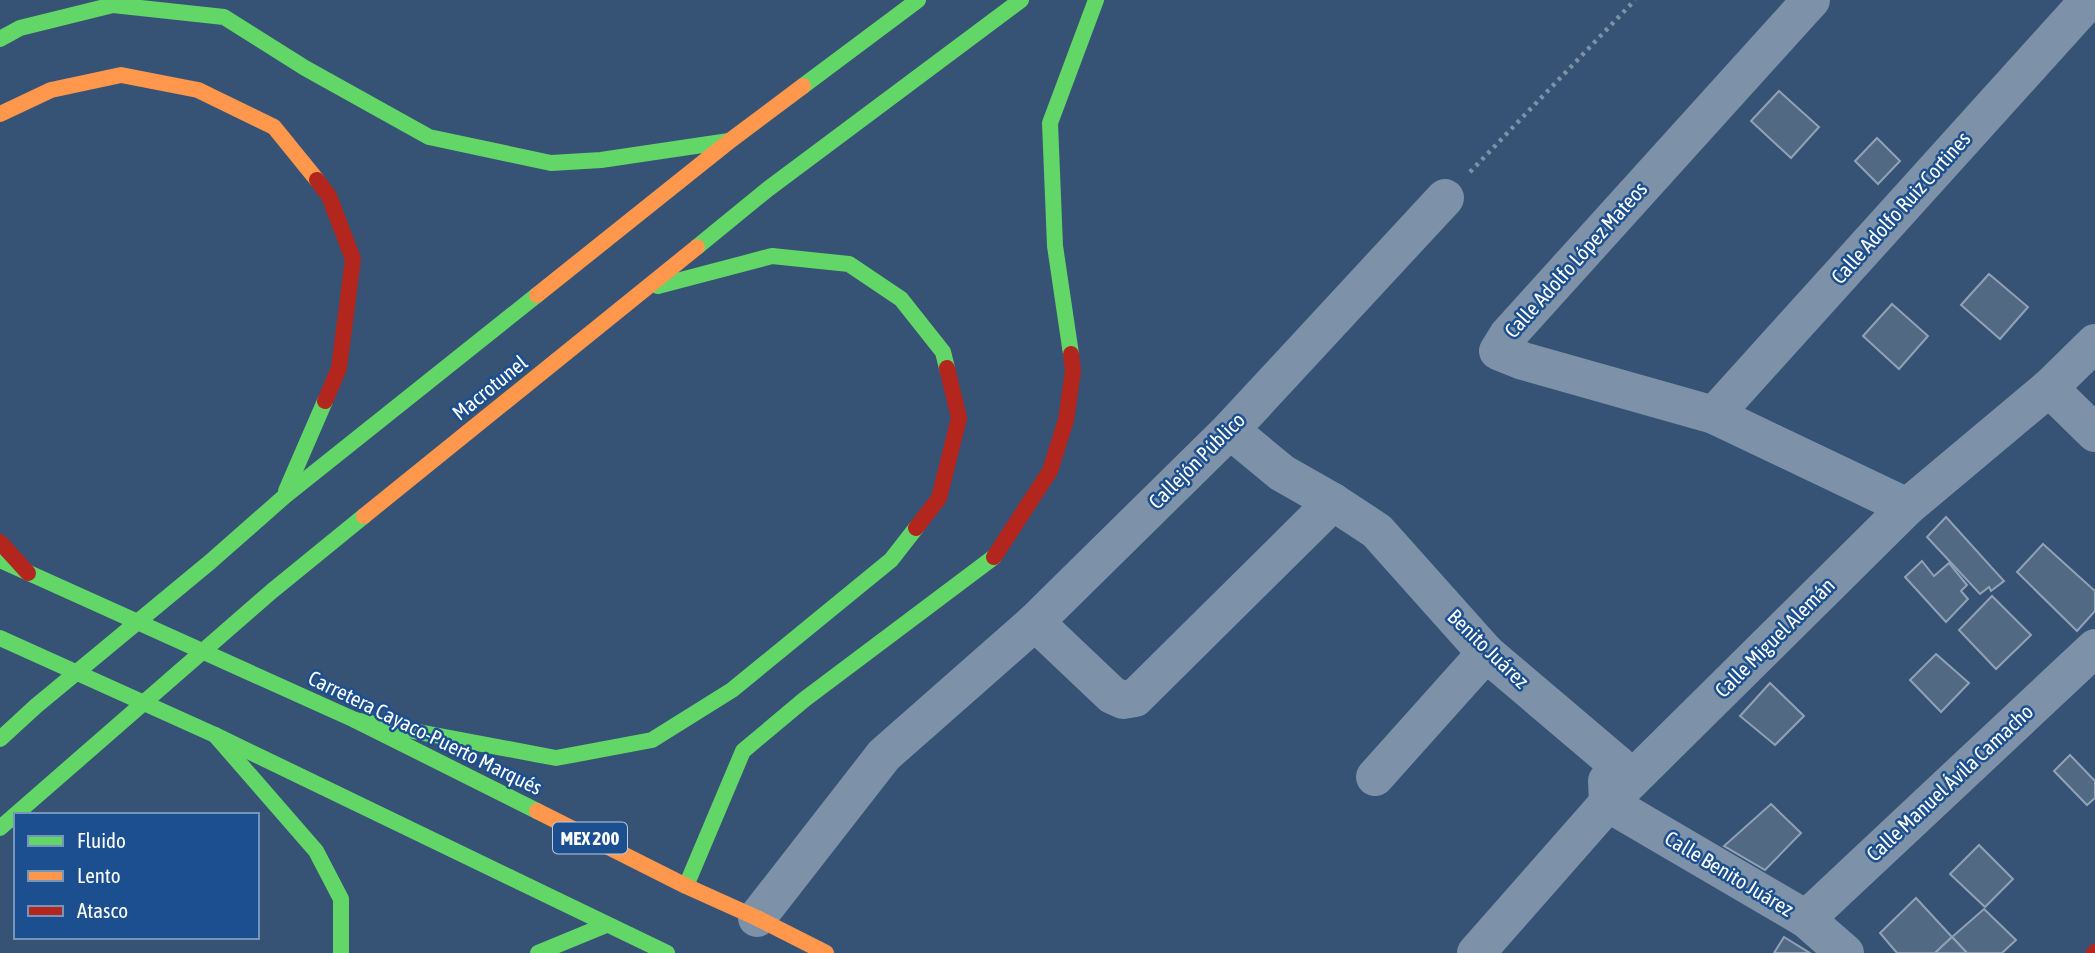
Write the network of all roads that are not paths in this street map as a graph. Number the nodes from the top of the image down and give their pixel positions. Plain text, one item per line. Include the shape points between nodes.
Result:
1 (918, 0) edge
2 (1021, 0) edge
3 (1097, 0) edge
4 (1811, 0) edge
5 (2089, 0) edge
6 (0, 39) edge
7 (0, 114) edge
8 (731, 140) junction
9 (1445, 198) road end
10 (646, 289) junction
11 (2095, 343) edge
12 (2049, 388) junction
13 (1714, 415) junction
14 (1230, 430) junction
15 (2095, 433) edge
16 (285, 496) junction
17 (1334, 502) junction
18 (1907, 507) junction
19 (0, 542) edge
20 (0, 560) edge
21 (28, 573) junction
22 (1035, 622) junction
23 (0, 638) edge
24 (2095, 648) edge
25 (1486, 653) junction
26 (355, 720) junction
27 (215, 735) junction
28 (0, 739) edge
29 (1375, 777) dead end
30 (1608, 803) junction
31 (18, 813) edge
32 (14, 816) edge
33 (0, 828) edge
34 (686, 886) junction
35 (757, 918) junction
36 (1806, 919) junction
37 (606, 925) junction
38 (649, 949) edge
39 (341, 953) edge
40 (538, 953) edge
41 (826, 953) edge
42 (1476, 953) edge
43 (1845, 953) edge

1 - 8 main road, Macrotunel
2 - 10 main road, Macrotunel via 768,190
3 - 34 main road via 1050,123 1055,246 1073,371 1066,419 1050,471 997,555 743,751
4 - 13 street, Calle Adolfo López Mateos via 1508,335 1498,352
5 - 13 street, Calle Adolfo Ruiz Cortines
6 - 8 main road via 20,28 113,5 225,17 429,137 551,163
7 - 16 main road via 51,90 121,75 198,90 274,127 329,196 353,259 339,368
8 - 16 main road, Macrotunel
9 - 14 street, Callejón Público
10 - 26 main road via 772,256 849,264 901,299 943,352 959,418 939,498 891,560 732,690 652,740 556,758
10 - 31 main road, Macrotunel via 272,591
11 - 12 street, Calle Miguel Alemán
12 - 15 street
12 - 18 street, Calle Miguel Alemán
13 - 18 street, Calle Adolfo López Mateos
14 - 17 street, Benito Juárez via 1282,472
14 - 22 street, Callejón Público
16 - 28 main road, Macrotunel
17 - 22 street via 1135,698 1123,700 1112,695
17 - 25 street, Benito Juárez via 1377,531
18 - 30 street, Calle Miguel Alemán
19 - 21 main road
20 - 21 main road, Carretera Cayaco-Puerto Marqués / MEX 200
21 - 26 main road, Carretera Cayaco-Puerto Marqués / MEX 200
22 - 35 street, Callejón Público via 884,755
23 - 27 main road
24 - 36 street, Calle Manuel Ávila Camacho
25 - 29 street
25 - 30 street, Benito Juárez via 1618,765 1607,781
26 - 34 main road, Carretera Cayaco-Puerto Marqués / MEX 200
27 - 37 main road
27 - 39 main road via 316,851 341,900
30 - 36 street, Calle Benito Juárez
30 - 42 street, Calle Miguel Alemán
32 - 33 main road, Macrotunel
34 - 35 main road, Carretera Cayaco-Puerto Marqués / MEX 200
35 - 41 main road, Carretera Cayaco-Puerto Marqués / MEX 200
36 - 43 street, Calle Benito Juárez
37 - 38 main road
37 - 40 main road

